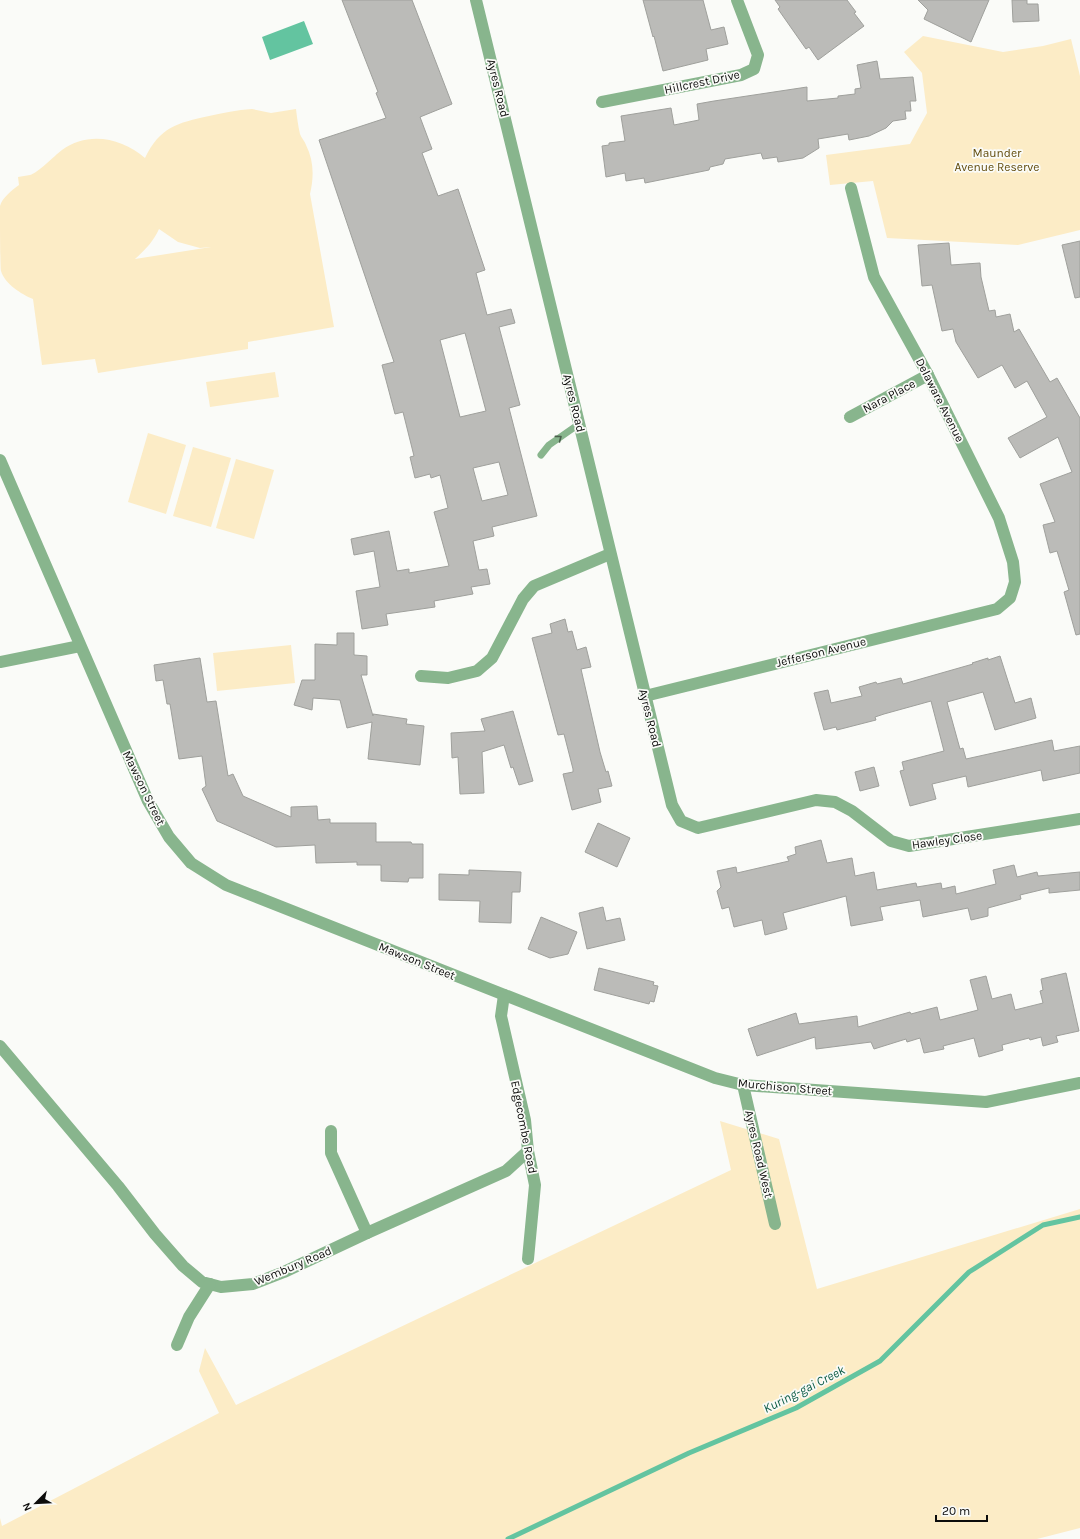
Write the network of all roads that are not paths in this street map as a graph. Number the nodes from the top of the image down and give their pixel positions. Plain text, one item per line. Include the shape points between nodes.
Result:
1 (476, 0) edge
2 (738, 0) edge
3 (602, 102) dead end
4 (851, 188) dead end
5 (928, 375) junction
6 (850, 417) dead end
7 (579, 424) junction
8 (541, 455) dead end
9 (0, 460) edge
10 (610, 554) junction
11 (997, 609) joint
12 (80, 646) junction
13 (0, 662) edge
14 (421, 676) dead end
15 (645, 696) junction
16 (672, 805) joint
17 (1080, 819) edge
18 (504, 995) junction
19 (0, 1046) edge
20 (1080, 1083) edge
21 (743, 1085) junction
22 (331, 1131) dead end
23 (528, 1151) junction
24 (775, 1224) dead end
25 (367, 1233) junction
26 (528, 1259) dead end
27 (210, 1284) junction
28 (177, 1345) dead end

1 - 7 street, Ayres Road
2 - 3 street, Hillcrest Drive via 758,55 754,69 741,75
4 - 5 street, Delaware Avenue via 874,277
5 - 6 street, Nara Place
5 - 11 street, Delaware Avenue via 1000,518 1013,562 1015,582 1010,598
8 -> 7 lane via 549,445
7 - 10 street, Ayres Road
9 - 12 street, Mawson Street
10 - 14 street via 534,586 523,600 492,658 477,671 448,678
10 - 15 street, Ayres Road
11 - 15 street, Jefferson Avenue
12 - 13 street
12 - 18 street, Mawson Street via 148,801 169,837 191,863 226,884
15 - 16 street, Ayres Road
16 - 17 street, Hawley Close via 681,822 698,828 816,800 835,802 852,811 891,840 909,846
18 - 21 street, Murchison Street via 715,1078
18 - 23 street, Edgecombe Road via 501,1016 525,1120
19 - 27 street, Wembury Road via 178,1261 202,1282
20 - 21 street, Murchison Street via 986,1102
21 - 24 street, Ayres Road West
22 - 25 street via 331,1153
23 - 25 street, Wembury Road via 506,1171
23 - 26 street, Edgecombe Road via 535,1185
25 - 27 street, Wembury Road via 253,1284 221,1287
27 - 28 street via 189,1317

